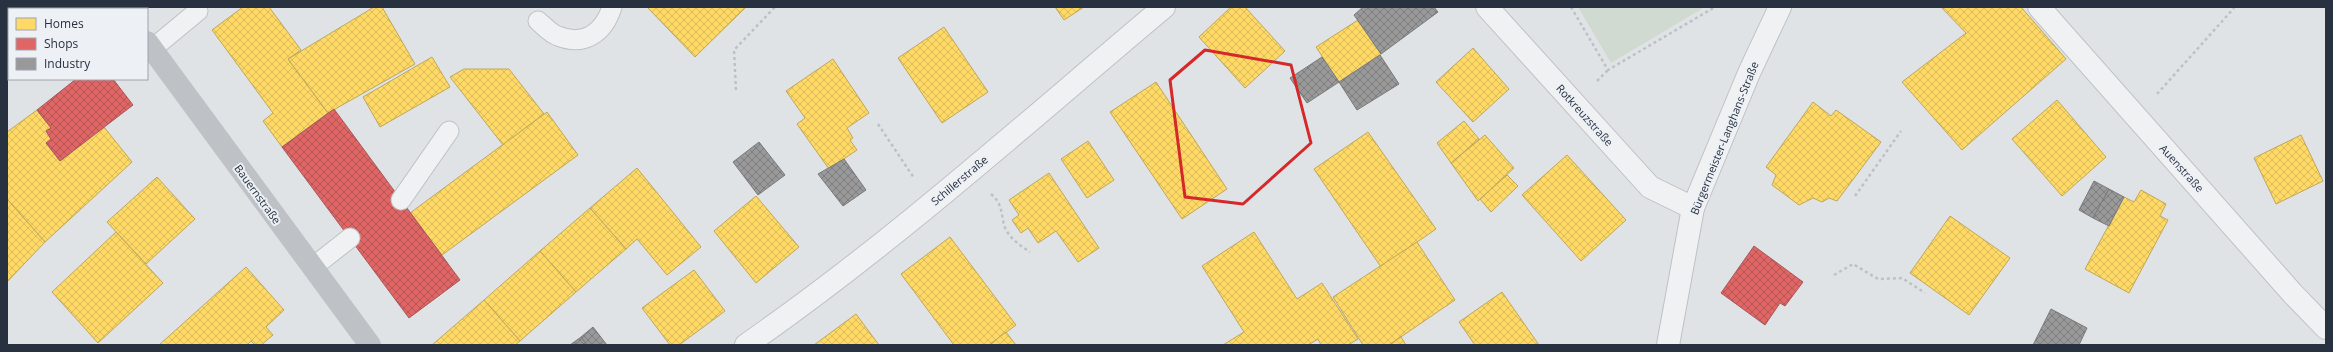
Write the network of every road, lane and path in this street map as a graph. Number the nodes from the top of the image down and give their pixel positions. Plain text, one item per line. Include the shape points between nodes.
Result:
1 (612, 7) edge
2 (775, 7) edge
3 (1164, 7) edge
4 (1487, 7) edge
5 (1571, 7) edge
6 (1715, 7) edge
7 (1780, 7) edge
8 (2039, 7) edge
9 (2234, 8) dead end
10 (198, 11) dead end
11 (538, 21) dead end
12 (150, 45) edge
13 (736, 90) dead end
14 (2137, 117) junction
15 (878, 124) dead end
16 (449, 131) dead end
17 (1901, 131) dead end
18 (967, 173) junction
19 (1856, 196) dead end
20 (401, 200) dead end
21 (931, 203) junction
22 (1693, 208) junction
23 (350, 238) dead end
24 (1030, 252) dead end
25 (313, 267) junction
26 (1834, 275) dead end
27 (1925, 293) dead end
28 (2326, 328) edge
29 (370, 345) edge
30 (746, 345) edge
31 (1668, 345) edge

1 - 11 lane via 605,25 591,36 574,40 557,36
2 - 13 path via 734,50
3 - 18 street, Schillerstraße
4 - 22 street, Rotkreuzstraße via 1650,188
5 - 6 path via 1608,70
7 - 22 street, Bürgermeister-Langhans-Straße via 1749,73
8 - 14 street, Auenstraße
9 - 14 path
10 - 12 lane
12 - 25 main road, Bauernstraße
14 - 28 street, Auenstraße
15 - 21 path
16 - 20 lane
17 - 19 path
18 - 21 street, Schillerstraße
18 - 24 path via 995,197 1003,210 1004,226 1015,242
21 - 30 street, Schillerstraße via 816,296
22 - 31 street, Bürgermeister-Langhans-Straße
23 - 25 lane
25 - 29 main road, Bauernstraße
26 - 27 path via 1853,264 1878,279 1902,278

